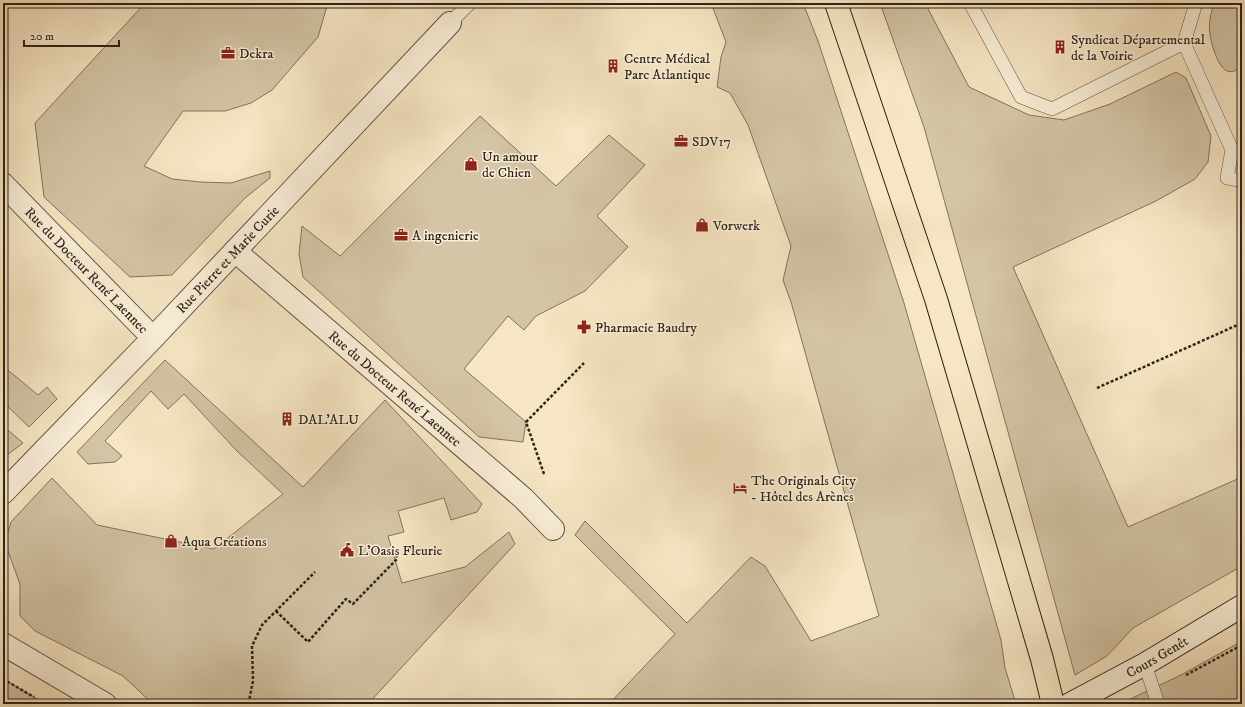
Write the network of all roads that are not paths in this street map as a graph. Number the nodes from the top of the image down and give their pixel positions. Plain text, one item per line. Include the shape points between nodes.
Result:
1 (470, 3) edge
2 (836, 3) edge
3 (970, 3) edge
4 (1196, 3) edge
5 (450, 23) joint
6 (1184, 43) junction
7 (1242, 181) edge
8 (3, 184) edge
9 (235, 251) junction
10 (153, 338) junction
11 (3, 493) edge
12 (553, 529) dead end
13 (1242, 606) edge
14 (3, 644) edge
15 (1145, 664) junction
16 (105, 704) edge
17 (1053, 704) edge
18 (1070, 704) edge
19 (1158, 704) edge

1 - 5 lane
2 - 17 main road via 936,299
3 - 6 lane via 1021,97 1052,109
4 - 6 lane
5 - 9 street, Rue Pierre et Marie Curie
6 - 7 lane via 1232,150 1227,178
8 - 10 street, Rue du Docteur René Laennec
9 - 10 street, Rue Pierre et Marie Curie
9 - 12 street, Rue du Docteur René Laennec via 523,498
10 - 11 street, Rue Pierre et Marie Curie
13 - 15 street, Cours Genêt
14 - 16 street
15 - 18 street, Cours Genêt
15 - 19 lane

